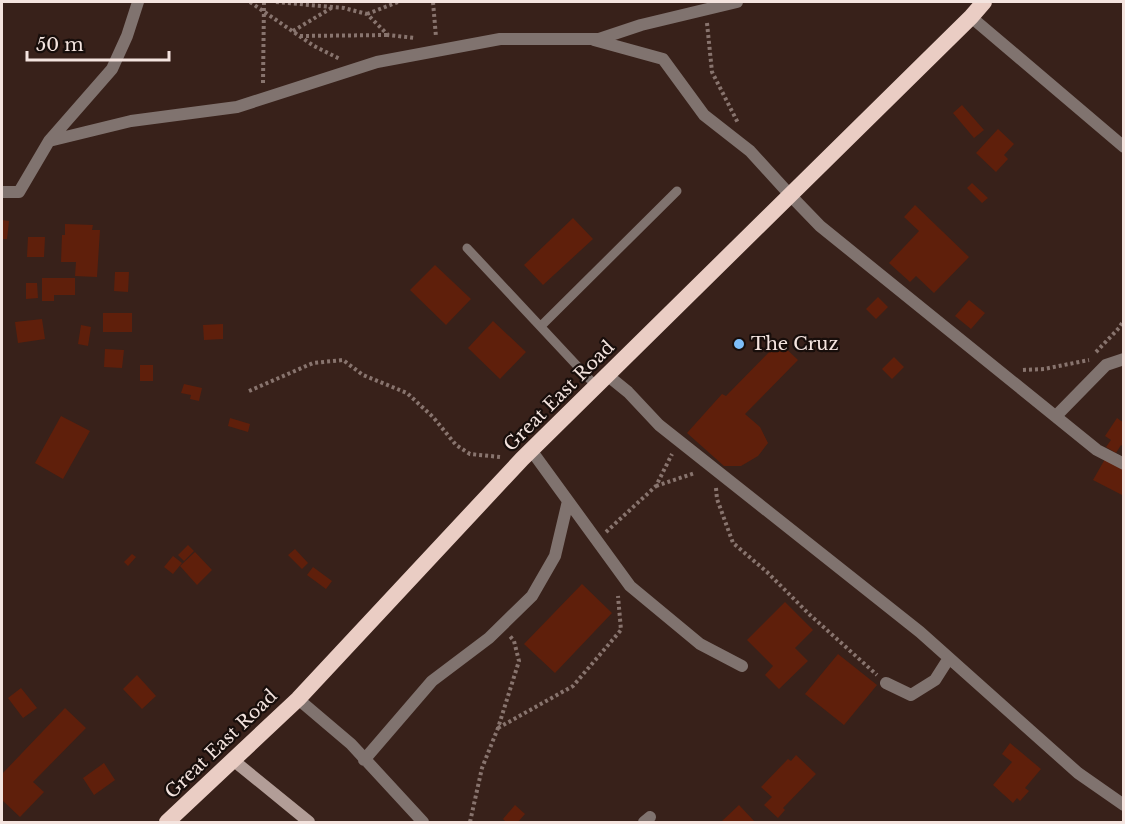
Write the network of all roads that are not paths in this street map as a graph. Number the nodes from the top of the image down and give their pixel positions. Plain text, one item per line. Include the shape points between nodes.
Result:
1 (138, 2) edge
2 (737, 2) edge
3 (984, 2) edge
4 (971, 17) junction
5 (586, 39) junction
6 (49, 141) junction
7 (1124, 147) edge
8 (677, 191) dead end
9 (2, 192) edge
10 (790, 196) junction
11 (467, 248) dead end
12 (541, 326) junction
13 (1124, 359) edge
14 (602, 380) junction
15 (1056, 416) junction
16 (526, 455) junction
17 (1124, 465) edge
18 (568, 501) junction
19 (949, 658) junction
20 (742, 666) dead end
21 (886, 683) road end
22 (298, 699) junction
23 (233, 760) junction
24 (364, 760) junction
25 (1124, 805) edge
26 (167, 822) edge
27 (309, 822) edge
28 (423, 822) edge

1 - 6 street via 112,69
2 - 5 street via 599,39
3 - 4 highway, Great East Road
4 - 7 street
4 - 10 highway, Great East Road
5 - 6 street via 500,39 377,62 237,107 131,121
5 - 10 street via 663,59 704,115 750,151
6 - 9 street via 19,192
8 - 12 lane
10 - 14 highway, Great East Road
10 - 15 street via 820,226
11 - 12 lane
12 - 14 lane
13 - 15 street via 1106,365
14 - 16 highway, Great East Road
14 - 19 street via 628,392 659,425
15 - 17 street via 1097,450
16 - 18 street
16 - 22 highway, Great East Road
18 - 20 street via 630,586 699,644
18 - 24 street via 555,556 532,596 489,638 432,681
19 - 21 street via 935,680 911,696
19 - 25 street via 1078,773
22 - 23 highway, Great East Road
22 - 24 street
23 - 26 highway, Great East Road
23 - 27 main road
24 - 28 street

